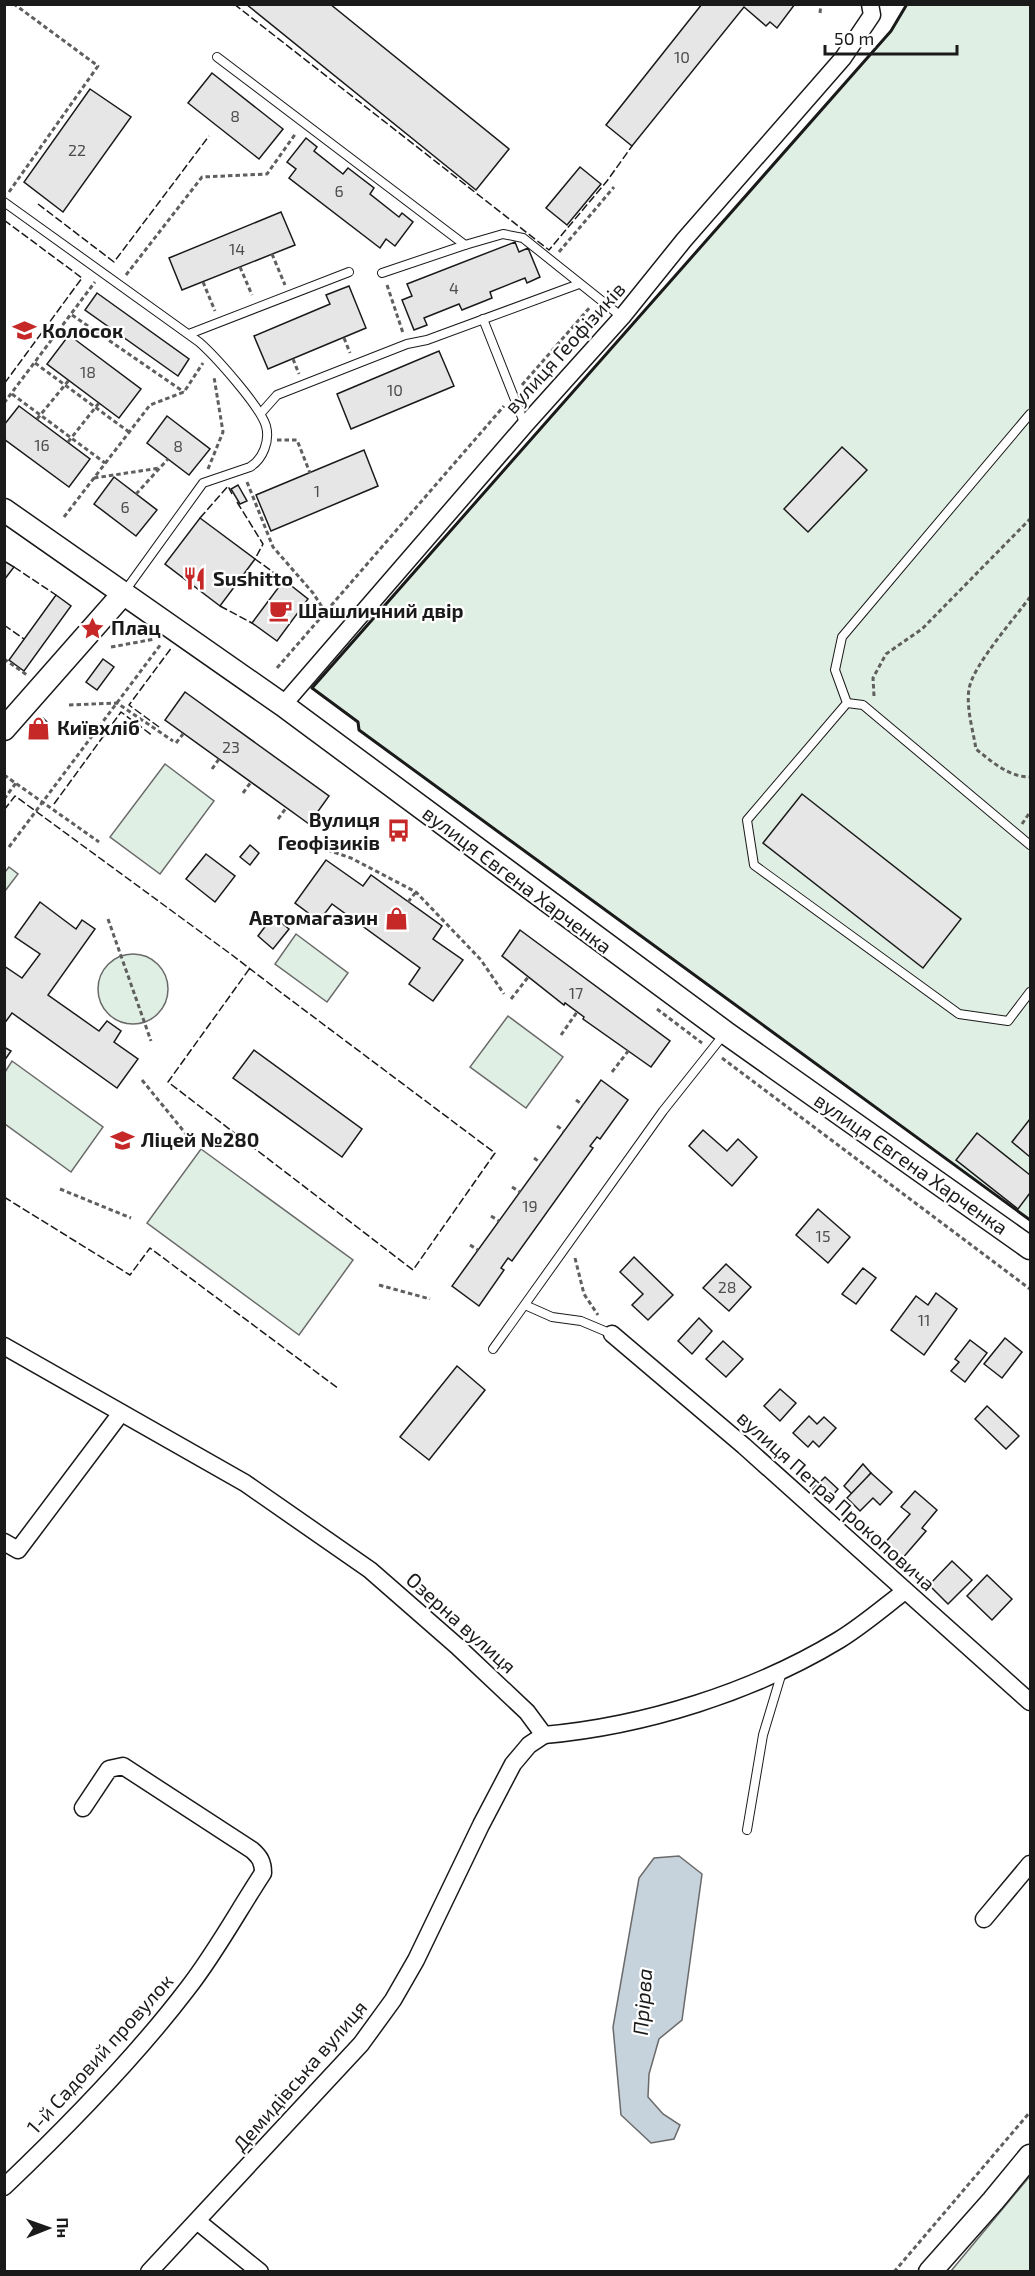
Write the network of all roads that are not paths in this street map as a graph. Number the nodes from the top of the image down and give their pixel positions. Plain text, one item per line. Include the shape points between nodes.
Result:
1 (871, 10) edge
2 (217, 57) dead end
3 (4, 200) edge
4 (465, 245) junction
5 (349, 272) dead end
6 (382, 273) road end
7 (579, 284) junction
8 (622, 317) junction
9 (483, 319) junction
10 (189, 334) junction
11 (261, 413) junction
12 (1030, 414) edge
13 (525, 425) junction
14 (4, 510) edge
15 (123, 594) junction
16 (847, 703) junction
17 (283, 705) junction
18 (4, 729) edge
19 (1030, 844) edge
20 (1030, 992) edge
21 (719, 1042) junction
22 (1030, 1248) edge
23 (525, 1305) junction
24 (612, 1334) joint
25 (4, 1346) edge
26 (493, 1350) dead end
27 (121, 1413) junction
28 (4, 1542) edge
29 (905, 1591) junction
30 (783, 1671) junction
31 (1030, 1702) edge
32 (544, 1735) junction
33 (83, 1808) dead end
34 (747, 1830) dead end
35 (1030, 1864) edge
36 (984, 1919) dead end
37 (1030, 2156) edge
38 (4, 2187) edge
39 (197, 2221) junction
40 (149, 2271) edge
41 (260, 2271) edge
42 (930, 2271) edge

1 - 8 street, вулиця Геофізиків via 843,58
2 - 4 lane
3 - 10 lane
4 - 6 lane
4 - 7 lane via 503,234 523,238
5 - 10 lane
7 - 8 lane
7 - 9 lane
8 - 13 street, вулиця Геофізиків
9 - 11 lane via 277,395
9 - 13 lane
10 - 11 lane via 210,351
11 - 15 lane via 267,440 257,463 203,483
12 - 16 lane via 843,637 835,670
13 - 17 street, вулиця Геофізиків
14 - 15 main road, вулиця Євгена Харченка
15 - 17 main road, вулиця Євгена Харченка
15 - 18 main road
16 - 19 lane via 863,705
16 - 20 lane via 747,820 754,865 959,1014 1008,1021
17 - 21 main road, вулиця Євгена Харченка
21 - 22 main road, вулиця Євгена Харченка
21 - 23 lane via 663,1111
23 - 24 lane
23 - 26 lane
24 - 29 street, вулиця Петра Прокоповича
25 - 27 street, Озерна вулиця
27 - 28 street via 18,1550
27 - 32 street, Озерна вулиця via 245,1484 370,1570 518,1703
29 - 30 street via 841,1639
29 - 31 street, вулиця Петра Прокоповича
30 - 32 street via 647,1717 588,1731
30 - 34 lane via 763,1735
32 - 39 street, Демидівська вулиця via 513,1764 393,2000 361,2044
33 - 38 street, 1-й Садовий провулок via 109,1769 123,1766 252,1851 263,1864 263,1873 190,1986 148,2037
35 - 36 street
37 - 42 main road
39 - 40 street, Демидівська вулиця
39 - 41 street

